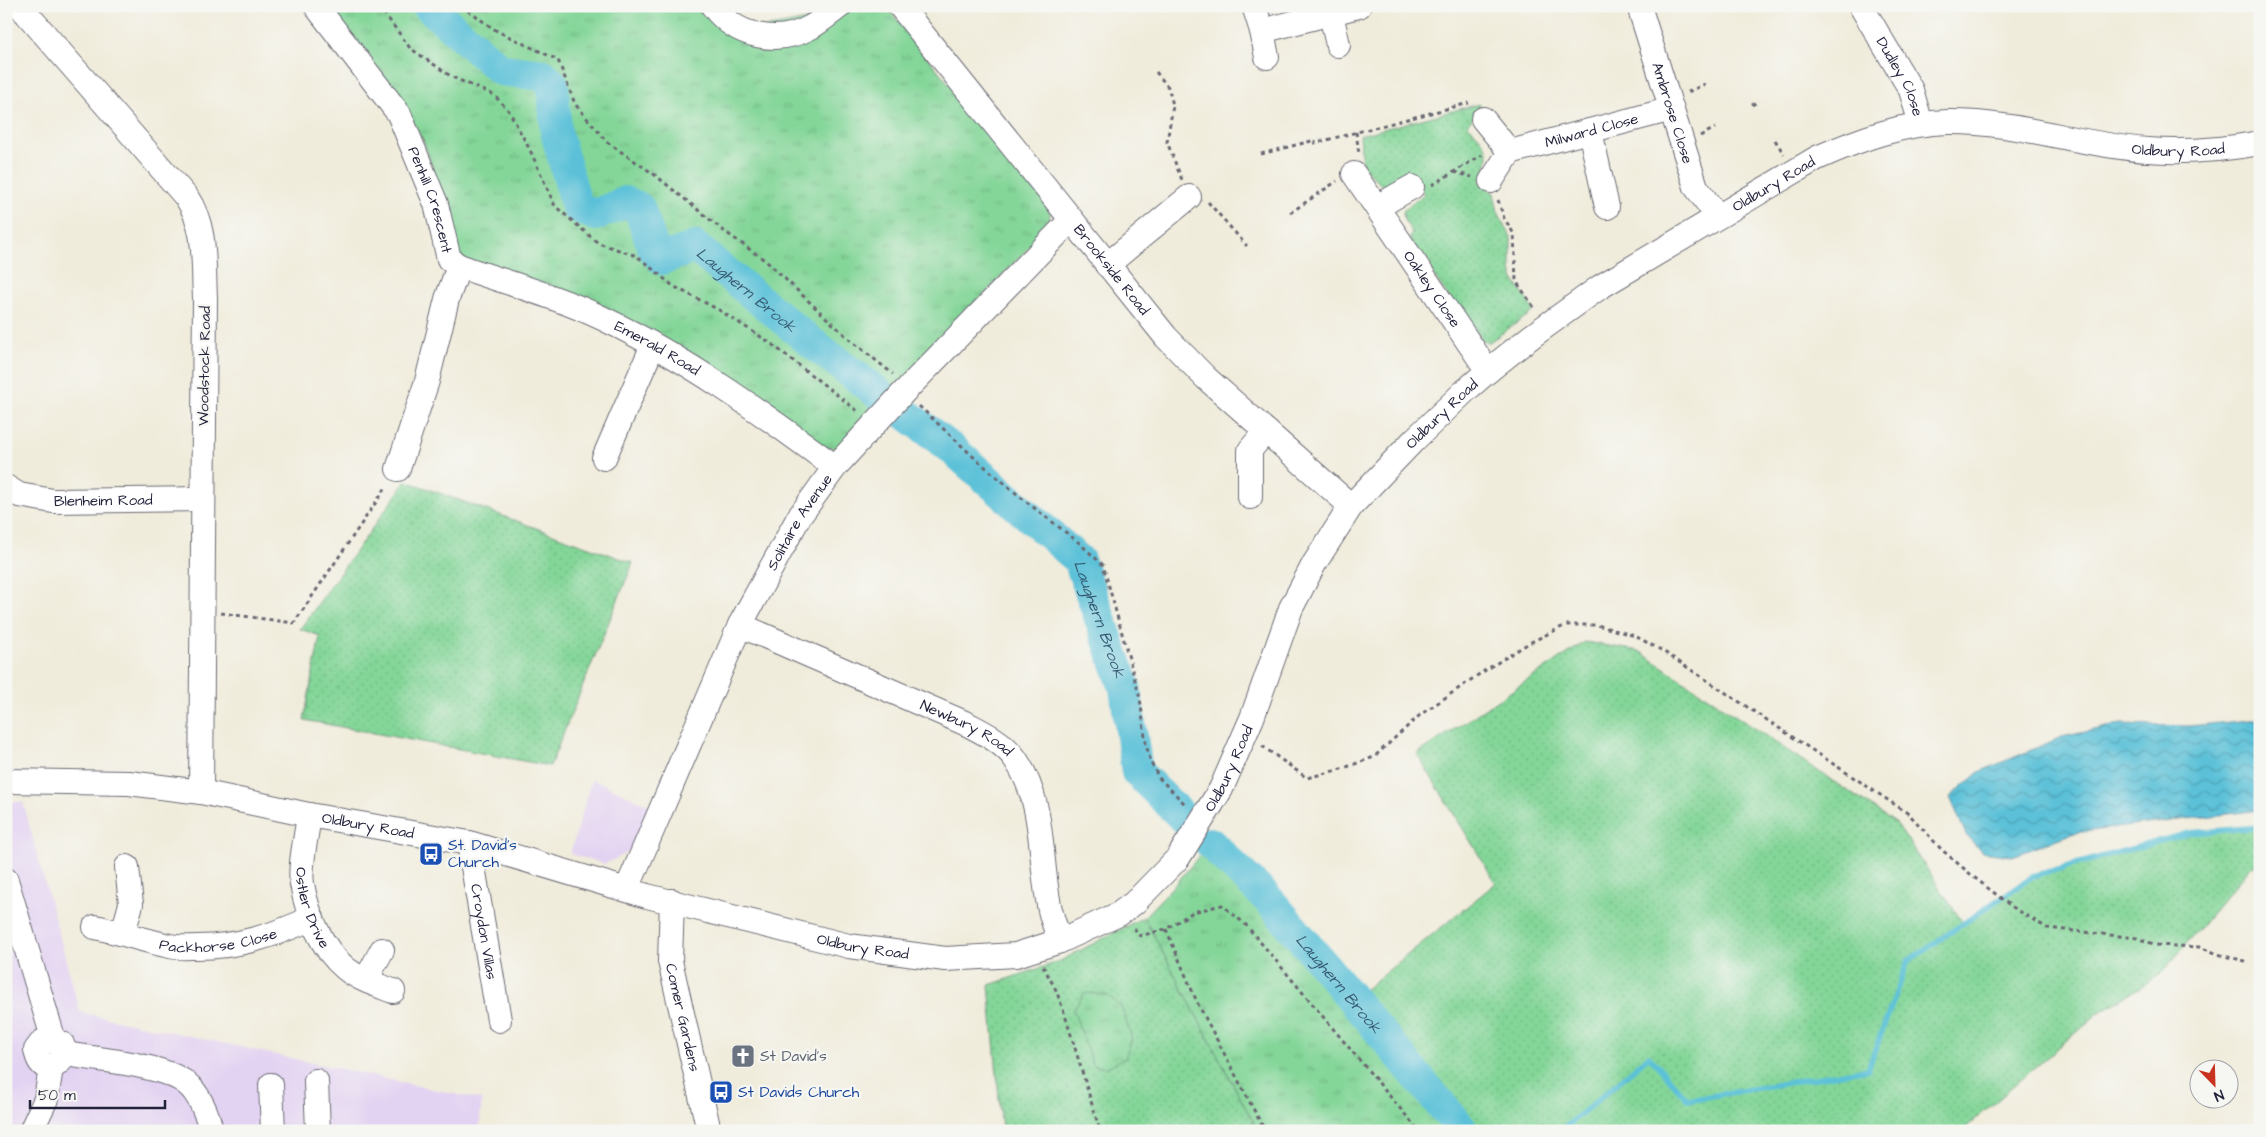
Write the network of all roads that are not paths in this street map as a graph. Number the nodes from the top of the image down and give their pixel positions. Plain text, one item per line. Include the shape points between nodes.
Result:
1 (20, 6) edge
2 (316, 6) edge
3 (713, 6) edge
4 (840, 6) edge
5 (900, 6) edge
6 (1254, 6) edge
7 (1360, 6) edge
8 (1639, 6) edge
9 (1861, 6) edge
10 (1331, 14) junction
11 (1262, 32) junction
12 (1338, 45) dead end
13 (1267, 57) dead end
14 (1672, 109) junction
15 (1483, 118) road end
16 (1920, 124) junction
17 (1590, 131) junction
18 (2260, 143) edge
19 (1505, 146) junction
20 (1354, 174) dead end
21 (1412, 187) road end
22 (1495, 189) road end
23 (1189, 197) road end
24 (1377, 207) junction
25 (1607, 207) dead end
26 (1717, 216) junction
27 (1071, 220) junction
28 (1108, 265) junction
29 (459, 266) junction
30 (652, 345) junction
31 (1488, 371) junction
32 (1266, 431) junction
33 (604, 458) dead end
34 (400, 466) road end
35 (835, 467) junction
36 (6, 487) edge
37 (1250, 497) dead end
38 (202, 499) junction
39 (1352, 506) junction
40 (740, 625) junction
41 (6, 781) edge
42 (201, 792) junction
43 (309, 815) junction
44 (469, 843) junction
45 (127, 867) dead end
46 (6, 880) edge
47 (628, 889) junction
48 (672, 902) junction
49 (312, 918) junction
50 (95, 927) dead end
51 (123, 932) junction
52 (1060, 941) junction
53 (382, 950) dead end
54 (366, 980) junction
55 (393, 991) dead end
56 (499, 1020) dead end
57 (57, 1054) junction
58 (316, 1081) dead end
59 (272, 1085) dead end
60 (31, 1131) edge
61 (211, 1131) edge
62 (273, 1131) edge
63 (318, 1131) edge
64 (709, 1131) edge

1 - 38 street, Woodstock Road via 196,212 203,240 205,298
2 - 29 street, Penhill Crescent via 399,114 436,204 449,259
3 - 4 street via 732,26 756,37 788,36 810,27
5 - 27 street, Brookside Road
6 - 11 street
7 - 10 street
8 - 14 street, Ambrose Close
9 - 16 street, Dudley Close via 1911,90
10 - 11 street
10 - 12 street
11 - 13 street
14 - 17 street, Milward Close
14 - 26 street, Ambrose Close via 1696,187
15 - 19 street
16 - 18 street, Oldbury Road via 1992,124 2146,150 2220,151
16 - 26 street, Oldbury Road via 1851,143 1816,158
17 - 19 street, Milward Close
17 - 25 street
19 - 22 street
20 - 24 street, Oakley Close
21 - 24 street
23 - 28 street
24 - 31 street, Oakley Close
26 - 31 street, Oldbury Road via 1600,287
27 - 28 street, Brookside Road
27 - 35 street, Solitaire Avenue
28 - 32 street, Brookside Road via 1166,337
29 - 30 street, Emerald Road via 539,292 602,318
29 - 34 street, Penhill Crescent
30 - 33 street
30 - 35 street, Emerald Road via 710,377
31 - 39 street, Oldbury Road via 1414,440
32 - 37 street via 1250,450
32 - 39 street, Brookside Road
35 - 40 street, Solitaire Avenue via 799,517
36 - 38 street, Blenheim Road via 19,495 53,501
38 - 42 street, Woodstock Road
39 - 52 street, Oldbury Road via 1314,564 1291,608 1221,790 1178,858 1119,914
40 - 47 street, Solitaire Avenue
40 - 52 street, Newbury Road via 967,724 994,739 1016,759 1029,786 1039,825 1049,905
41 - 42 street, Oldbury Road via 128,783
42 - 43 street, Oldbury Road
43 - 44 street, Oldbury Road
43 - 49 street, Ostler Drive via 302,882
44 - 47 street, Oldbury Road
44 - 56 street, Croydon Villas
45 - 51 street via 131,904
46 - 57 street
47 - 48 street, Oldbury Road
48 - 52 street, Oldbury Road via 849,946 945,959 1016,955
48 - 64 street, Comer Gardens via 670,961
49 - 51 street, Packhorse Close via 265,937 208,947 172,946
49 - 54 street, Ostler Drive via 323,944 345,968
50 - 51 street, Packhorse Close
53 - 54 street
54 - 55 street, Ostler Drive
57 - 60 street via 46,1099
57 - 61 street via 161,1071 187,1084 209,1119
58 - 63 street
59 - 62 street

